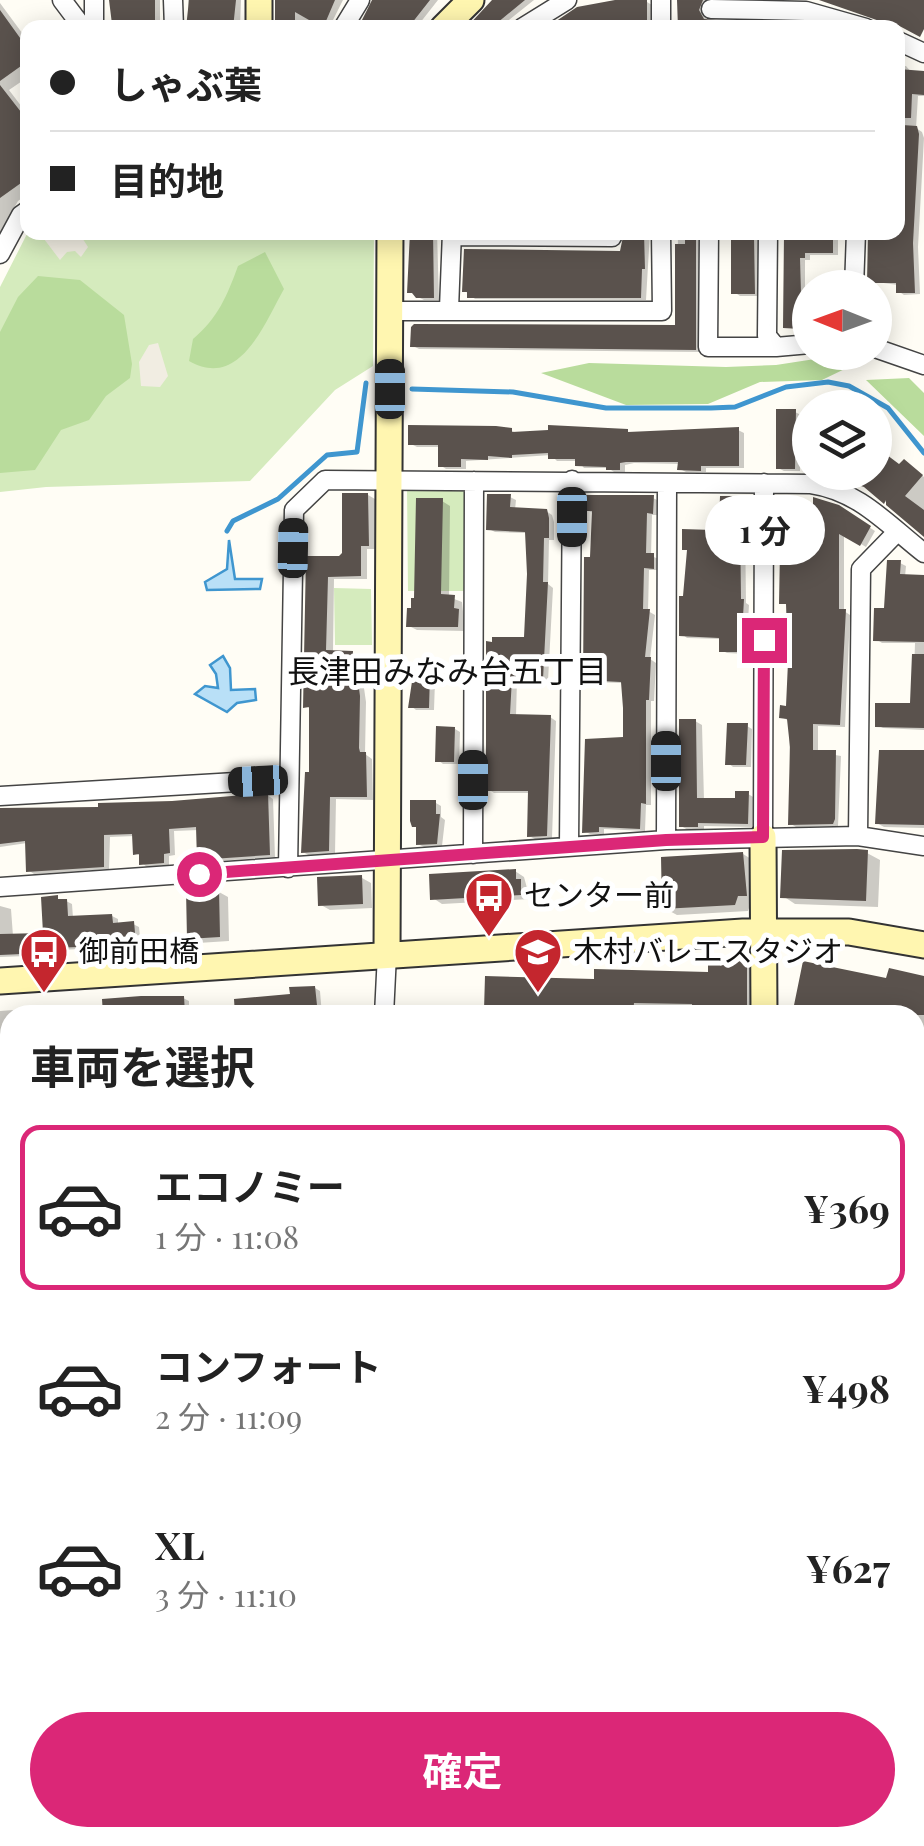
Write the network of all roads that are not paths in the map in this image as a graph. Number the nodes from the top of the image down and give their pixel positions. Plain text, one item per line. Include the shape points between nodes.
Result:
1 (471, 0) edge
2 (566, 0) edge
3 (711, 12) edge
4 (770, 12) edge
5 (451, 20) edge
6 (535, 20) edge
7 (838, 20) edge
8 (20, 217) edge
9 (390, 240) edge
10 (452, 240) edge
11 (661, 240) edge
12 (709, 240) edge
13 (768, 240) edge
14 (856, 240) edge
15 (0, 254) edge
16 (855, 270) edge
17 (449, 309) junction
18 (390, 311) junction
19 (792, 345) edge
20 (776, 346) junction
21 (892, 354) edge
22 (924, 365) edge
23 (390, 479) junction
24 (572, 480) junction
25 (474, 481) junction
26 (667, 482) junction
27 (764, 483) junction
28 (898, 532) junction
29 (924, 553) edge
30 (288, 780) junction
31 (0, 796) edge
32 (858, 836) junction
33 (763, 837) junction
34 (666, 840) junction
35 (924, 846) edge
36 (569, 847) junction
37 (473, 854) junction
38 (388, 860) junction
39 (288, 868) junction
40 (0, 887) edge
41 (764, 931) junction
42 (924, 944) edge
43 (387, 954) junction
44 (0, 981) edge
45 (384, 1005) edge
46 (764, 1005) edge

1 - 5 street
2 - 6 street
3 - 4 street
4 - 7 street via 806,11
8 - 15 street
9 - 18 street
10 - 17 street
11 - 17 street via 662,311
12 - 20 street via 708,347
13 - 20 street via 767,336
14 - 16 street
17 - 18 street
18 - 23 street
19 - 20 street
21 - 22 street
23 - 25 street
23 - 30 street via 325,480 294,510
23 - 38 street
24 - 25 street
24 - 26 street
24 - 36 street
25 - 37 street
26 - 27 street
26 - 34 street
27 - 28 street via 836,488
27 - 33 street
28 - 29 street
28 - 32 street via 860,569
30 - 31 street
30 - 39 street
32 - 33 street
32 - 35 street
33 - 34 street
33 - 41 street
34 - 36 street
36 - 37 street
37 - 38 street
38 - 39 street
38 - 43 street
39 - 40 street
41 - 42 street via 849,932
41 - 43 street
41 - 46 street
43 - 44 street
43 - 45 street

